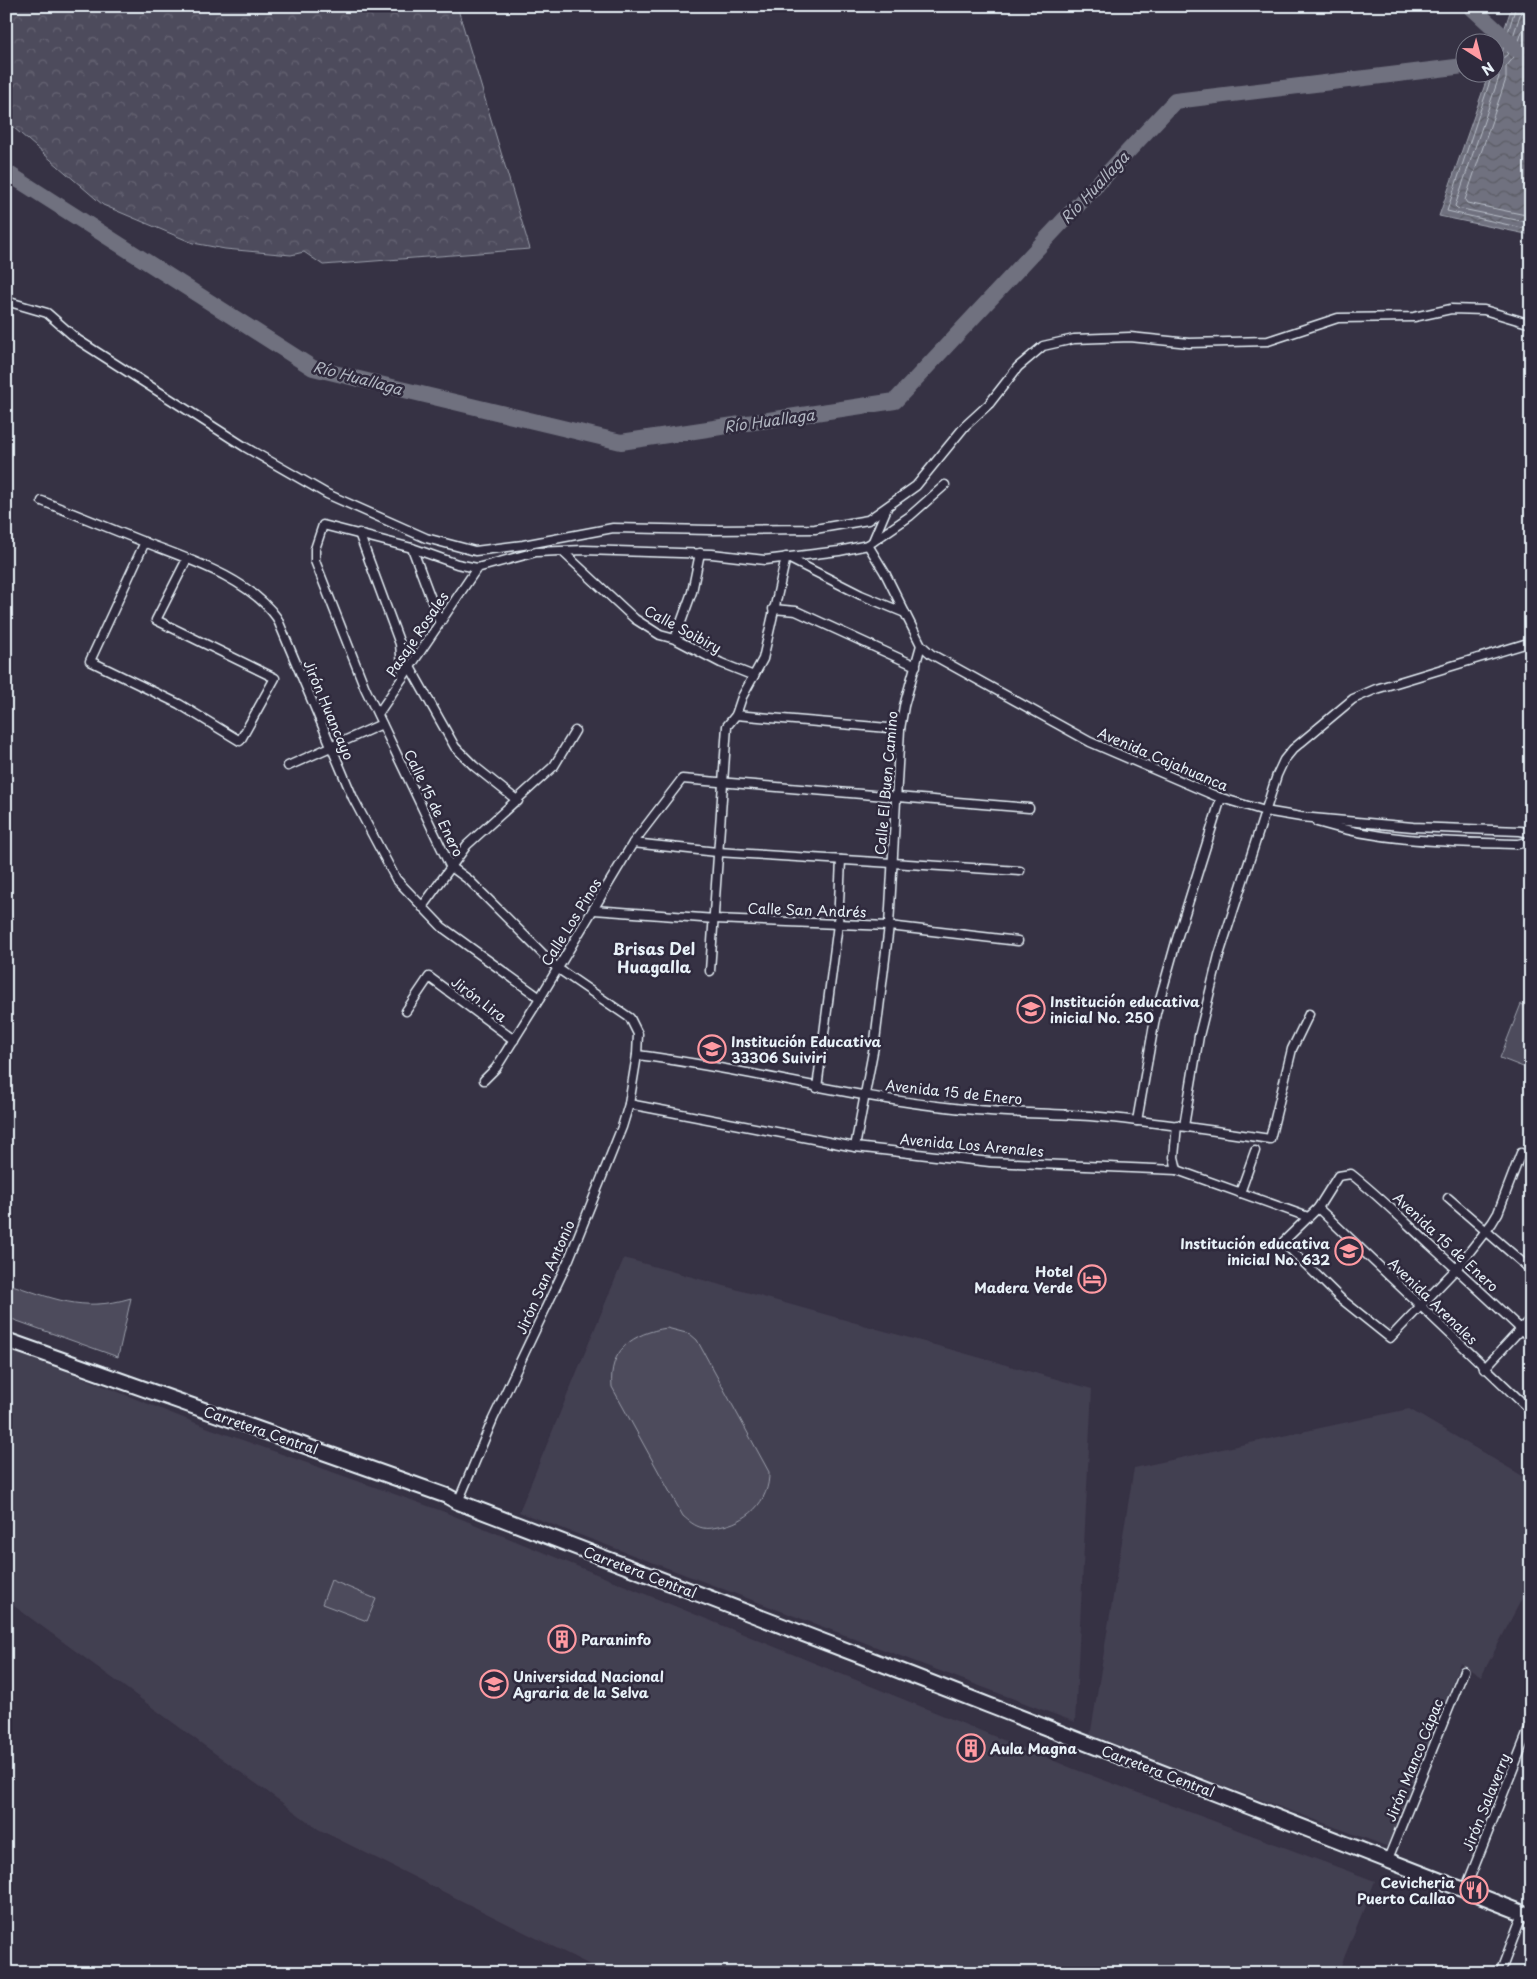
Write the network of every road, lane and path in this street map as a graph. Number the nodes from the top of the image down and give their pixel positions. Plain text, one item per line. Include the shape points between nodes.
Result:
1 (6, 301) edge
2 (1531, 324) edge
3 (945, 485) dead end
4 (42, 501) dead end
5 (888, 506) junction
6 (360, 533) junction
7 (145, 542) junction
8 (870, 544) junction
9 (412, 548) junction
10 (563, 552) junction
11 (700, 553) junction
12 (786, 557) junction
13 (187, 559) junction
14 (477, 568) junction
15 (773, 610) junction
16 (906, 613) junction
17 (440, 623) junction
18 (675, 639) junction
19 (1531, 642) edge
20 (921, 644) junction
21 (916, 666) junction
22 (410, 667) junction
23 (754, 676) junction
24 (403, 677) junction
25 (378, 714) junction
26 (736, 715) junction
27 (382, 724) junction
28 (900, 729) junction
29 (575, 731) dead end
30 (331, 746) junction
31 (288, 766) dead end
32 (722, 782) junction
33 (896, 795) junction
34 (1221, 798) junction
35 (518, 801) junction
36 (1029, 808) dead end
37 (1265, 811) junction
38 (1301, 817) junction
39 (1531, 834) edge
40 (633, 842) junction
41 (1531, 842) edge
42 (717, 852) junction
43 (841, 860) junction
44 (892, 863) junction
45 (450, 866) junction
46 (1020, 871) dead end
47 (422, 907) junction
48 (594, 910) junction
49 (715, 919) junction
50 (838, 924) junction
51 (890, 926) junction
52 (1018, 941) dead end
53 (557, 968) junction
54 (710, 971) dead end
55 (540, 998) junction
56 (406, 1010) dead end
57 (1309, 1014) dead end
58 (514, 1040) junction
59 (637, 1055) junction
60 (484, 1080) dead end
61 (817, 1088) junction
62 (864, 1095) junction
63 (629, 1104) junction
64 (1137, 1121) junction
65 (1180, 1126) junction
66 (855, 1147) junction
67 (1255, 1151) dead end
68 (1521, 1153) dead end
69 (1177, 1170) junction
70 (1240, 1193) junction
71 (1448, 1198) dead end
72 (1318, 1208) junction
73 (1308, 1217) junction
74 (1486, 1230) junction
75 (1456, 1269) junction
76 (1531, 1270) edge
77 (1420, 1306) junction
78 (1531, 1318) edge
79 (1520, 1328) junction
80 (1531, 1339) edge
81 (6, 1340) edge
82 (1484, 1369) junction
83 (1531, 1412) edge
84 (458, 1502) junction
85 (1464, 1671) dead end
86 (1530, 1729) edge
87 (1388, 1859) junction
88 (1465, 1890) junction
89 (1527, 1914) edge
90 (1500, 1973) edge

1 - 5 street via 48,313 78,340 327,494 426,538 475,551 613,528 816,529 868,520
2 - 5 street via 1484,310 1451,309 1414,317 1338,318 1268,341 1189,344 1130,337 1074,339 1044,346 1018,367 916,486
3 - 8 street via 910,516
4 - 7 street, Jirón Huancayo
5 - 8 street
6 - 9 street
6 - 24 street via 400,644
6 - 25 street, Calle 15 de Enero via 323,525 315,549 315,561
7 - 13 street, Jirón Huancayo
7 - 13 street via 90,661 179,704 240,741 276,678 156,620
8 - 12 street
8 - 16 street, Avenida Cajahuanca
9 - 14 street
9 - 17 street
10 - 11 street
10 - 14 street via 536,552
10 - 18 street, Calle Soibiry via 635,619 660,635
11 - 12 street via 765,560
11 - 18 street via 692,592
12 - 15 street
12 - 16 street via 861,595
13 - 30 street, Jirón Huancayo via 200,563 267,604
14 - 17 street, Pasaje Rosales
15 - 21 street via 796,610
15 - 23 street via 763,659
16 - 20 street, Avenida Cajahuanca
17 - 22 street, Pasaje Rosales
18 - 23 street, Calle Soibiry
19 - 37 street via 1376,689 1353,699 1288,754
20 - 21 street, Calle El Buen Camino
20 - 34 street, Avenida Cajahuanca via 945,663 1058,726 1119,756
21 - 28 street, Calle El Buen Camino
22 - 24 street, Pasaje Rosales
22 - 35 street via 455,747
23 - 26 street
24 - 25 street, Pasaje Rosales
25 - 27 street, Calle 15 de Enero
26 - 28 street
26 - 32 street via 727,726
27 - 30 street
27 - 45 street, Calle 15 de Enero
28 - 33 street, Calle El Buen Camino
29 - 35 street via 554,766
30 - 31 street
30 - 47 street, Jirón Huancayo via 380,852 396,879
32 - 33 street
32 - 40 street, Calle Los Pinos via 682,779
32 - 42 street
33 - 36 street
33 - 44 street, Calle El Buen Camino
34 - 37 street, Avenida Cajahuanca
34 - 64 street via 1156,1012
35 - 45 street via 467,845
37 - 38 street, Avenida Cajahuanca
37 - 65 street via 1219,955
38 - 39 street, Avenida Cajahuanca
38 - 41 street via 1347,831 1402,839
40 - 42 street
40 - 48 street, Calle Los Pinos
42 - 43 street
42 - 49 street
43 - 44 street
43 - 50 street
44 - 46 street
44 - 51 street, Calle El Buen Camino
45 - 47 street
45 - 53 street, Calle 15 de Enero via 470,880
47 - 55 street, Jirón Huancayo via 442,927
48 - 49 street, Calle San Andrés
48 - 53 street, Calle Los Pinos
49 - 50 street, Calle San Andrés
49 - 54 street
50 - 51 street, Calle San Andrés
50 - 61 street
51 - 52 street, Calle San Andrés
51 - 62 street, Calle El Buen Camino via 875,1041
53 - 55 street, Calle Los Pinos
53 - 59 street, Calle 15 de Enero via 630,1018 638,1034
55 - 58 street, Calle Los Pinos
56 - 58 street, Jirón Lira via 429,977
57 - 65 street, Avenida 15 de Enero via 1292,1049 1270,1139
58 - 60 street, Calle Los Pinos
59 - 61 street, Avenida 15 de Enero via 689,1061
59 - 63 street, Jirón San Antonio
61 - 62 street, Avenida 15 de Enero
62 - 64 street, Avenida 15 de Enero via 954,1108
62 - 66 street, Calle El Buen Camino
63 - 66 street, Avenida Los Arenales
63 - 84 street, Jirón San Antonio via 569,1259 493,1419
64 - 65 street, Avenida 15 de Enero
65 - 69 street via 1174,1157
66 - 69 street, Avenida Los Arenales via 990,1162
67 - 70 street
68 - 74 street via 1503,1202
69 - 70 street, Avenida Los Arenales
70 - 73 street, Avenida Los Arenales
71 - 74 street
72 - 73 street
72 - 75 street, Avenida 15 de Enero via 1338,1176 1351,1174
72 - 77 street, Avenida Arenales
73 - 77 street via 1283,1242 1340,1298 1390,1338
74 - 75 street
74 - 76 street
75 - 77 street
75 - 79 street, Avenida 15 de Enero
77 - 82 street, Avenida Arenales
78 - 79 street
79 - 80 street, Avenida 15 de Enero
79 - 82 street
81 - 84 highway, Carretera Central
82 - 83 street, Avenida Arenales
84 - 87 highway, Carretera Central
85 - 87 street, Jirón Manco Cápac
86 - 88 street, Jirón Salaverry
87 - 88 highway, Carretera Central
88 - 89 highway, Carretera Central
89 - 90 street

